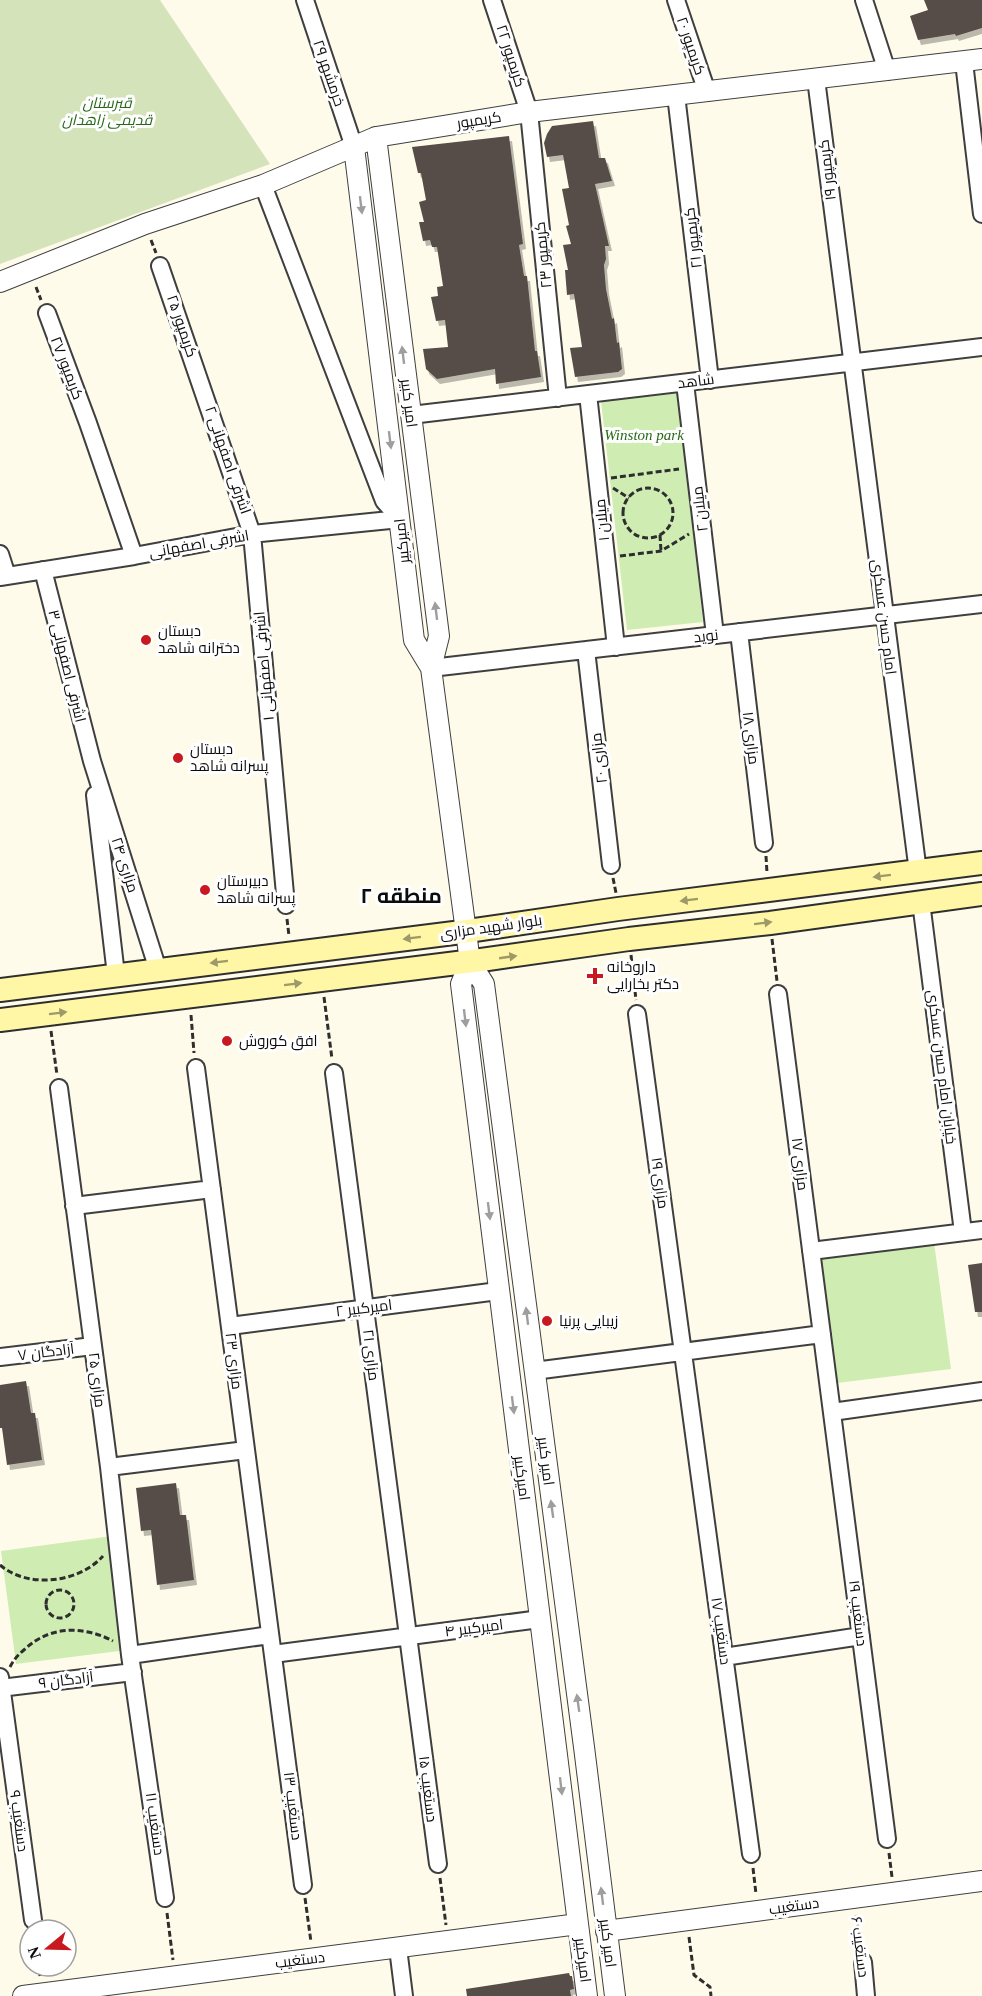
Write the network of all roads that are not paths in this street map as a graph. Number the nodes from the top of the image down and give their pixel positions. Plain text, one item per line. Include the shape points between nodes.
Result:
1 (305, 0) edge
2 (492, 0) edge
3 (676, 0) edge
4 (864, 0) edge
5 (973, 61) edge
6 (887, 71) junction
7 (816, 79) junction
8 (707, 92) junction
9 (676, 95) junction
10 (529, 112) junction
11 (376, 137) junction
12 (354, 147) junction
13 (263, 185) junction
14 (982, 214) edge
15 (160, 266) road end
16 (0, 282) edge
17 (47, 313) road end
18 (982, 347) edge
19 (851, 363) junction
20 (710, 380) junction
21 (685, 383) junction
22 (203, 386) joint
23 (588, 394) junction
24 (558, 398) junction
25 (411, 415) junction
26 (400, 519) junction
27 (252, 534) junction
28 (0, 554) edge
29 (134, 556) junction
30 (43, 570) junction
31 (4, 576) edge
32 (982, 604) edge
33 (884, 615) junction
34 (738, 632) junction
35 (715, 635) junction
36 (616, 647) junction
37 (586, 650) junction
38 (430, 668) junction
39 (92, 761) junction
40 (764, 843) road end
41 (982, 863) edge
42 (611, 865) road end
43 (918, 872) junction
44 (982, 894) edge
45 (921, 902) junction
46 (286, 905) road end
47 (466, 931) junction
48 (470, 962) junction
49 (158, 970) junction
50 (116, 975) junction
51 (0, 990) edge
52 (778, 994) road end
53 (638, 1014) road end
54 (0, 1020) edge
55 (196, 1068) road end
56 (334, 1073) road end
57 (59, 1088) road end
58 (212, 1189) junction
59 (74, 1206) junction
60 (982, 1230) edge
61 (963, 1232) junction
62 (811, 1251) junction
63 (498, 1291) junction
64 (365, 1308) junction
65 (230, 1326) junction
66 (822, 1334) junction
67 (93, 1346) junction
68 (683, 1352) junction
69 (0, 1358) edge
70 (534, 1371) junction
71 (982, 1393) edge
72 (832, 1412) junction
73 (246, 1450) junction
74 (109, 1467) junction
75 (548, 1480) junction
76 (523, 1483) junction
77 (540, 1619) junction
78 (270, 1635) junction
79 (408, 1636) junction
80 (861, 1636) junction
81 (273, 1654) junction
82 (130, 1655) junction
83 (724, 1657) junction
84 (133, 1672) junction
85 (0, 1684) edge
86 (584, 1747) junction
87 (556, 1749) junction
88 (887, 1839) road end
89 (751, 1854) road end
90 (438, 1864) road end
91 (982, 1881) edge
92 (303, 1885) road end
93 (165, 1898) road end
94 (33, 1918) edge
95 (578, 1924) junction
96 (606, 1931) junction
97 (398, 1948) junction
98 (862, 1962) road end
99 (95, 1991) edge
100 (23, 1996) edge
101 (404, 1996) edge
102 (587, 1996) edge
103 (615, 1996) edge
104 (866, 1996) edge

1 - 12 street, خرمشهر ۲۹
2 - 10 street, کریمپور ۲۲
3 - 8 street, کریمپور ۲۰
4 - 6 street
5 - 6 street, کریمپور
5 - 14 street
6 - 7 street, کریمپور
7 - 8 street, کریمپور
7 - 19 street, کریمپور ۱۹
8 - 9 street, کریمپور
9 - 10 street, کریمپور
9 - 20 street, کریمپور ۲۱
10 - 11 street, کریمپور
10 - 24 street, کریمپور ۲۳
11 - 12 street, کریمپور
25 -> 11 street, امیر کبیر
12 - 13 street, کریمپور
12 -> 26 street, امیرکبیر
13 - 16 street, کریمپور via 145,224
13 - 26 street via 384,501
15 - 22 street, کریمپور ۲۵
17 - 29 street, کریمپور ۲۷
18 - 19 street, شاهد
19 - 20 street, شاهد
19 - 33 street, امام حسن عسکری
20 - 21 street, شاهد
21 - 23 street, شاهد
21 - 35 street, میلان ۲
22 - 27 street, اشرفی اصفهانی ۲
23 - 24 street, شاهد
23 - 36 street, میلان ۱
24 - 25 street, شاهد
38 -> 25 street, امیر کبیر via 439,636
26 - 27 street, اشرفی اصفهانی
26 - 38 street, امیرکبیر via 414,640
27 - 29 street, اشرفی اصفهانی
27 - 46 street, اشرفی اصفهانی ۱
28 - 31 street
29 - 30 street, اشرفی اصفهانی
30 - 31 street, اشرفی اصفهانی
30 - 39 street, اشرفی اصفهانی ۳
32 - 33 street, نوید
33 - 34 street, نوید
33 - 43 street, امام حسن عسکری
34 - 35 street, نوید
34 - 40 street, مزاری ۱۸
35 - 36 street, نوید
36 - 37 street, نوید
37 - 38 street, نوید
37 - 42 street, مزاری ۲۰
38 - 47 street, امیرکبیر
39 - 49 street, مزاری ۲۴
39 - 50 street
41 - 43 main road, بلوار شهید مزاری
43 -> 47 main road, بلوار شهید مزاری
44 - 45 main road, بلوار شهید مزاری
48 -> 45 main road, بلوار شهید مزاری
45 - 61 street, خیابان امام حسن عسکری
47 - 48 street, امیر کبیر
47 -> 49 main road, بلوار شهید مزاری
54 -> 48 main road, بلوار شهید مزاری
48 -> 63 street, امیرکبیر via 460,984
70 -> 48 street, امیر کبیر via 484,984
49 - 50 main road, بلوار شهید مزاری
50 - 51 main road, بلوار شهید مزاری
52 - 62 street, مزاری ۱۷
53 - 68 street, مزاری ۱۹
55 - 58 street, مزاری ۲۳
56 - 64 street, مزاری ۲۱
57 - 59 street, مزاری ۲۵
58 - 59 street
58 - 65 street, مزاری ۲۳
59 - 67 street, مزاری ۲۵
60 - 61 street
61 - 62 street
62 - 66 street, مزاری ۱۷
63 - 64 street, امیرکبیر ۲
63 -> 76 street, امیرکبیر
64 - 65 street, امیرکبیر ۲
64 - 79 street, مزاری ۲۱
65 - 73 street, مزاری ۲۳
66 - 68 street
66 - 72 street, دستغیب ۱۹
67 - 69 street, آزادگان ۷
67 - 74 street, مزاری ۲۵
68 - 70 street
68 - 83 street, دستغیب ۱۷
70 - 75 street, امیر کبیر
71 - 72 street
72 - 80 street, دستغیب ۱۹
73 - 74 street
73 - 78 street, مزاری ۲۳
74 - 82 street, مزاری ۲۵
75 - 76 street
86 -> 75 street, امیر کبیر
76 - 77 street, امیرکبیر
77 - 79 street, امیرکبیر ۴
77 - 87 street, امیرکبیر
78 - 81 street, مزاری ۲۳
78 - 82 street
79 - 81 street, امیرکبیر ۴
79 - 90 street, دستغیب ۱۵
80 - 83 street
80 - 88 street, دستغیب ۱۹
81 - 92 street, دستغیب ۱۳
82 - 84 street, مزاری ۲۵
83 - 89 street, دستغیب ۱۷
84 - 85 street, آزادگان ۹
84 - 93 street, دستغیب ۱۱
85 - 94 street, دستغیب ۹
86 - 87 street
96 -> 86 street, امیر کبیر
87 -> 95 street, امیرکبیر
91 - 96 street, دستغیب
95 - 97 street, دستغیب
95 - 102 street, امیرکبیر
96 - 103 street, امیر کبیر
97 - 99 street, دستغیب via 175,1976
97 - 101 street
98 - 104 street, دستغیب ۶
99 - 100 street, دستغیب

